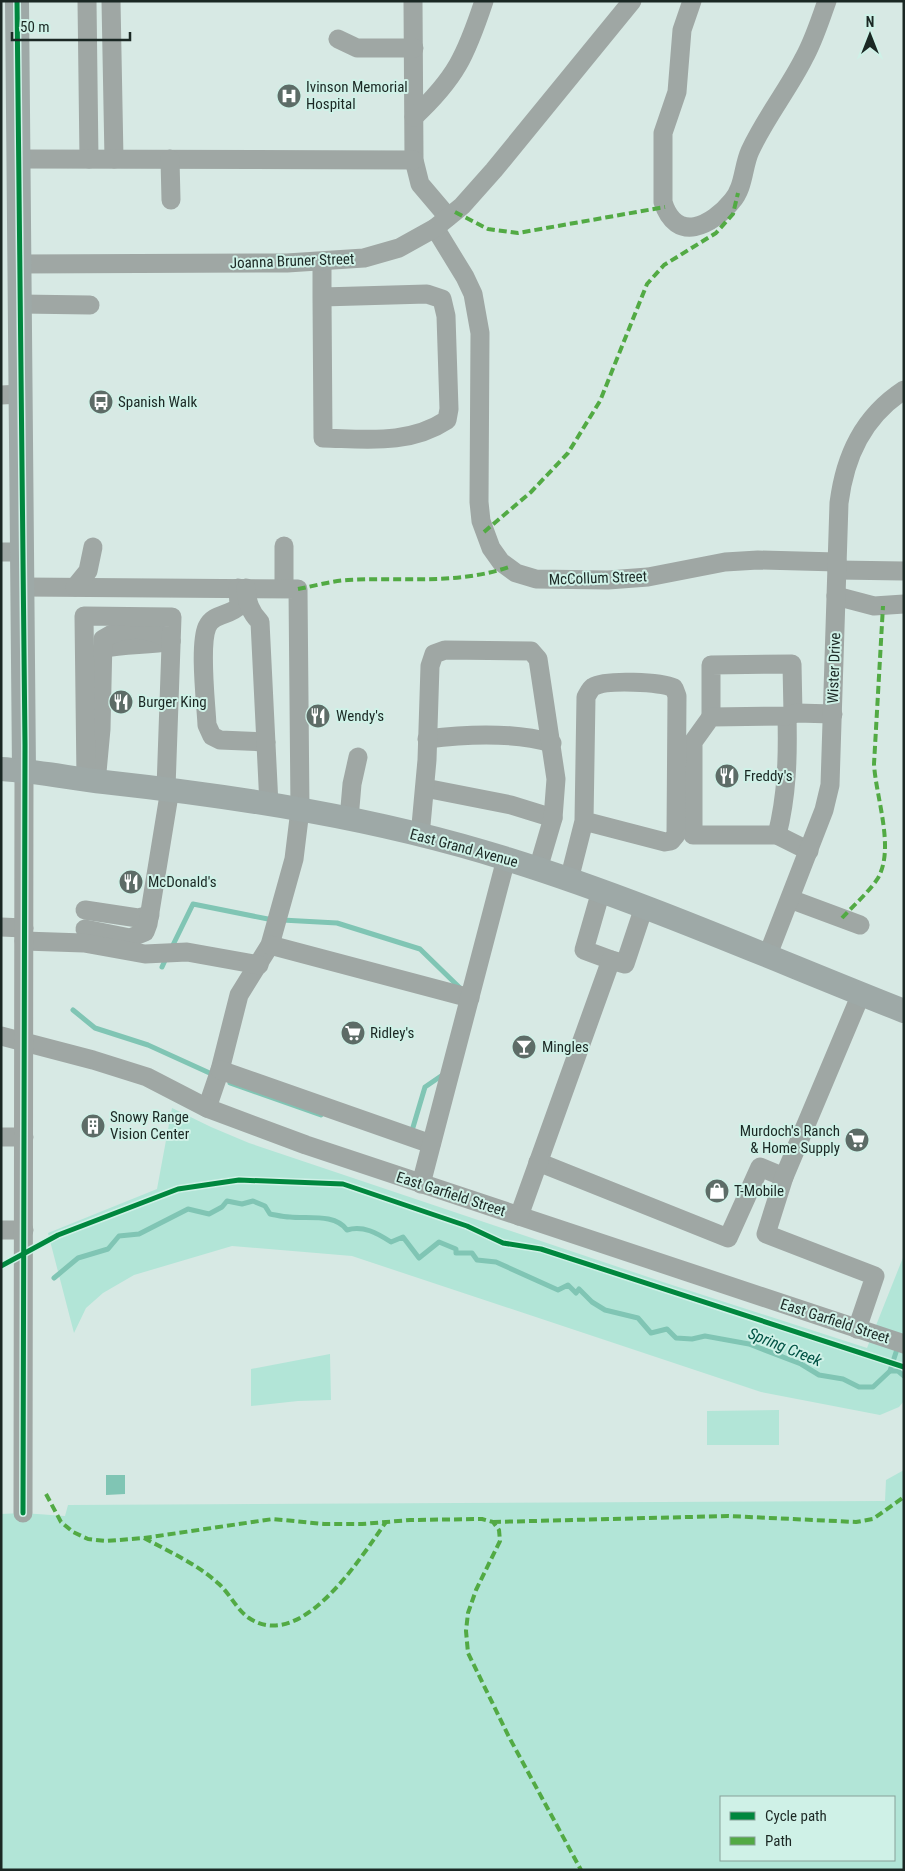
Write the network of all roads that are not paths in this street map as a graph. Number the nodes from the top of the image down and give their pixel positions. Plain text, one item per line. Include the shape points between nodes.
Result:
1 (17, 1) edge
2 (87, 1) edge
3 (112, 1) edge
4 (413, 1) edge
5 (484, 1) edge
6 (632, 1) edge
7 (692, 1) edge
8 (827, 1) edge
9 (338, 38) dead end
10 (414, 48) junction
11 (10, 50) edge
12 (414, 117) junction
13 (20, 159) junction
14 (114, 159) junction
15 (90, 160) junction
16 (170, 160) junction
17 (414, 160) junction
18 (171, 200) dead end
19 (441, 223) junction
20 (322, 262) junction
21 (21, 264) junction
22 (322, 297) junction
23 (21, 304) junction
24 (90, 305) dead end
25 (904, 390) edge
26 (12, 395) edge
27 (284, 546) dead end
28 (93, 548) dead end
29 (12, 552) edge
30 (837, 566) junction
31 (904, 571) edge
32 (23, 587) junction
33 (75, 587) junction
34 (242, 588) junction
35 (284, 588) junction
36 (836, 596) junction
37 (904, 604) edge
38 (235, 610) junction
39 (254, 615) junction
40 (171, 641) junction
41 (832, 714) junction
42 (790, 715) junction
43 (711, 717) junction
44 (428, 739) junction
45 (266, 742) junction
46 (552, 743) junction
47 (358, 757) dead end
48 (13, 770) edge
49 (91, 780) junction
50 (168, 788) junction
51 (425, 788) junction
52 (269, 805) junction
53 (300, 810) junction
54 (553, 818) junction
55 (350, 819) junction
56 (584, 821) junction
57 (777, 835) junction
58 (420, 836) junction
59 (809, 851) junction
60 (506, 859) junction
61 (538, 869) junction
62 (568, 880) junction
63 (602, 891) junction
64 (790, 899) junction
65 (644, 907) junction
66 (85, 910) dead end
67 (150, 915) junction
68 (860, 925) dead end
69 (1, 927) edge
70 (85, 929) dead end
71 (24, 934) junction
72 (270, 945) junction
73 (767, 957) junction
74 (610, 960) junction
75 (260, 965) junction
76 (861, 994) junction
77 (470, 998) junction
78 (904, 1011) edge
79 (1, 1036) edge
80 (24, 1042) junction
81 (220, 1070) junction
82 (207, 1108) junction
83 (1, 1137) edge
84 (24, 1137) junction
85 (431, 1144) junction
86 (538, 1162) junction
87 (784, 1177) junction
88 (421, 1184) junction
89 (518, 1216) junction
90 (1, 1230) edge
91 (24, 1230) junction
92 (865, 1332) junction
93 (904, 1344) edge
94 (23, 1513) dead end

1 - 11 main road
2 - 15 street
3 - 14 street
4 - 10 street, McCollum Street
5 - 12 street via 471,41 456,71
6 - 19 street, Joanna Bruner Street via 494,170 462,206
7 - 8 street via 682,30 677,92 662,133 666,212 681,226 695,228 703,226 738,193 750,150 804,59
9 - 10 street via 357,48
10 - 12 street, McCollum Street
11 - 13 main road
12 - 17 street, McCollum Street
13 - 15 street
13 - 21 main road
14 - 15 street
14 - 16 street
16 - 17 street
16 - 18 street
17 - 19 street, McCollum Street via 420,184
19 - 20 street, Joanna Bruner Street via 414,241 384,254
19 - 30 street, McCollum Street via 476,308 480,333 479,502 484,532 501,562 536,579 564,581 648,577 734,562
20 - 21 street, Joanna Bruner Street
20 - 22 street
21 - 23 main road
22 - 22 street via 428,294 442,299 446,316 447,420 431,430 397,439 323,438
23 - 24 street
23 - 26 main road
25 - 30 street, Wister Drive via 871,418 850,454 842,476
26 - 29 main road
27 - 35 street
28 - 33 street via 88,572
29 - 32 main road
30 - 31 street, McCollum Street
30 - 36 street, Wister Drive
32 - 33 street
32 - 48 main road
33 - 34 street
34 - 35 street
34 - 38 street via 239,606
34 - 39 street
35 - 53 street via 298,589
36 - 37 street via 874,606
36 - 41 street, Wister Drive
38 - 39 street
38 - 45 street via 217,616 207,627 204,650 207,725 212,736 220,740
39 - 45 street via 260,622
40 - 49 street via 102,649 101,729
40 - 49 street via 172,617 84,616
40 - 50 street
41 - 42 street
41 - 59 street, Wister Drive via 830,785
42 - 43 street
42 - 43 street via 792,664 711,665
42 - 57 street via 789,766
43 - 57 street via 693,742 693,835
44 - 46 street via 486,736 536,738
44 - 46 street via 430,666 434,654 445,650 530,651 538,659
44 - 51 street
45 - 52 street
46 - 54 street via 556,779
47 - 55 street
48 - 49 main road, East Grand Avenue
48 - 71 street
49 - 50 main road, East Grand Avenue
50 - 52 main road, East Grand Avenue
50 - 67 street
51 - 54 street via 511,805
51 - 58 street
52 - 53 main road, East Grand Avenue
53 - 55 main road, East Grand Avenue
53 - 72 street via 294,859
54 - 61 street
55 - 58 main road, East Grand Avenue
56 - 56 street via 586,697 592,688 605,683 665,684 674,688 677,696 676,835 665,842
56 - 62 street
57 - 59 street
58 - 60 main road, East Grand Avenue
59 - 64 street, Wister Drive
60 - 61 main road, East Grand Avenue
60 - 77 street
61 - 62 main road, East Grand Avenue
62 - 63 main road, East Grand Avenue
63 - 65 main road, East Grand Avenue
63 - 74 street via 584,950
64 - 68 street
64 - 73 street, Wister Drive
65 - 73 main road, East Grand Avenue
65 - 74 street via 625,964
66 - 67 street via 138,918
67 - 70 street via 145,932 130,938
69 - 71 street
71 - 75 street via 145,954 187,952
71 - 80 street
72 - 75 street
72 - 77 street
73 - 76 main road, East Grand Avenue
74 - 86 street
75 - 81 street via 239,995
76 - 78 main road, East Grand Avenue
76 - 87 street
77 - 85 street
79 - 80 street, East Garfield Street
80 - 82 street, East Garfield Street via 147,1077
80 - 84 street
81 - 82 street
81 - 85 street
82 - 88 street, East Garfield Street via 306,1146
83 - 84 street
84 - 91 street
85 - 88 street
86 - 87 street via 728,1238 760,1167
86 - 89 street
87 - 92 street via 766,1234 875,1276
88 - 89 street, East Garfield Street
89 - 92 street, East Garfield Street
90 - 91 street
91 - 94 street
92 - 93 street, East Garfield Street

